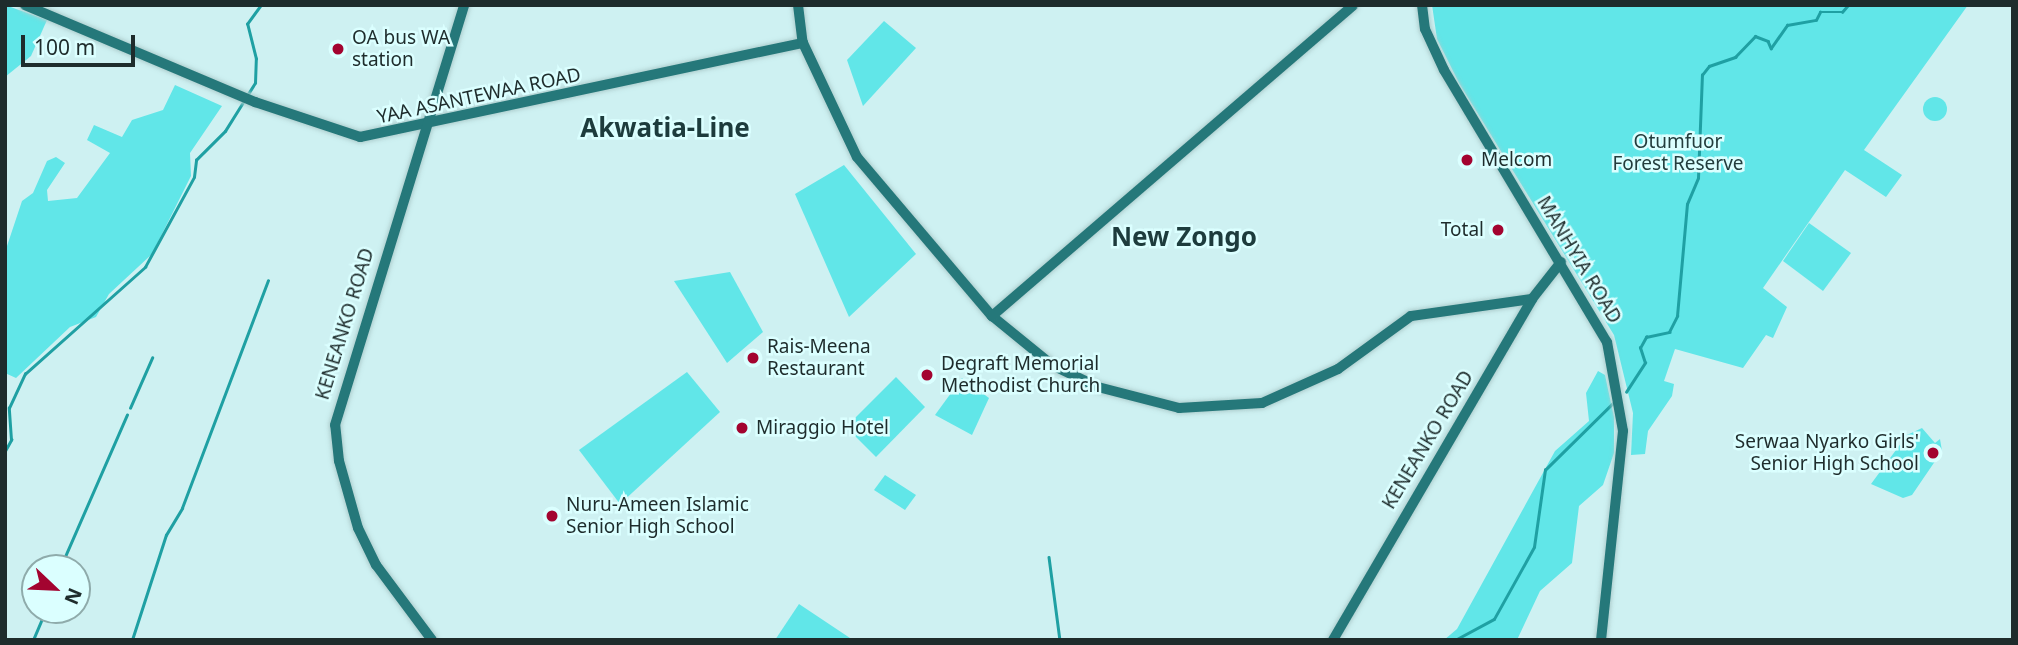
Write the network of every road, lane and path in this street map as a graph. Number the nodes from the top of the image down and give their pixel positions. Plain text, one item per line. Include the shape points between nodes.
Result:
1 (25, 5) edge
2 (464, 5) edge
3 (798, 5) edge
4 (1353, 5) edge
5 (1420, 7) edge
6 (803, 43) junction
7 (424, 127) junction
8 (1561, 262) junction
9 (1532, 299) junction
10 (992, 316) junction
11 (432, 640) edge
12 (1333, 640) edge
13 (1601, 640) edge

1 - 7 street, YAA ASANTEWAA ROAD via 256,102 360,137
2 - 7 street, KENEANKO ROAD
3 - 6 street
4 - 10 street
5 - 8 street, MANHYIA ROAD via 1444,70
6 - 7 street, YAA ASANTEWAA ROAD
6 - 10 street via 857,157
7 - 11 street, KENEANKO ROAD via 339,400 335,436 358,528 376,565
8 - 9 street, KENEANKO ROAD
8 - 13 street, MANHYIA ROAD via 1607,342 1623,431
9 - 10 street via 1411,316 1303,388 1262,403 1202,410 1137,399 1080,379 1028,349
9 - 12 street, KENEANKO ROAD

